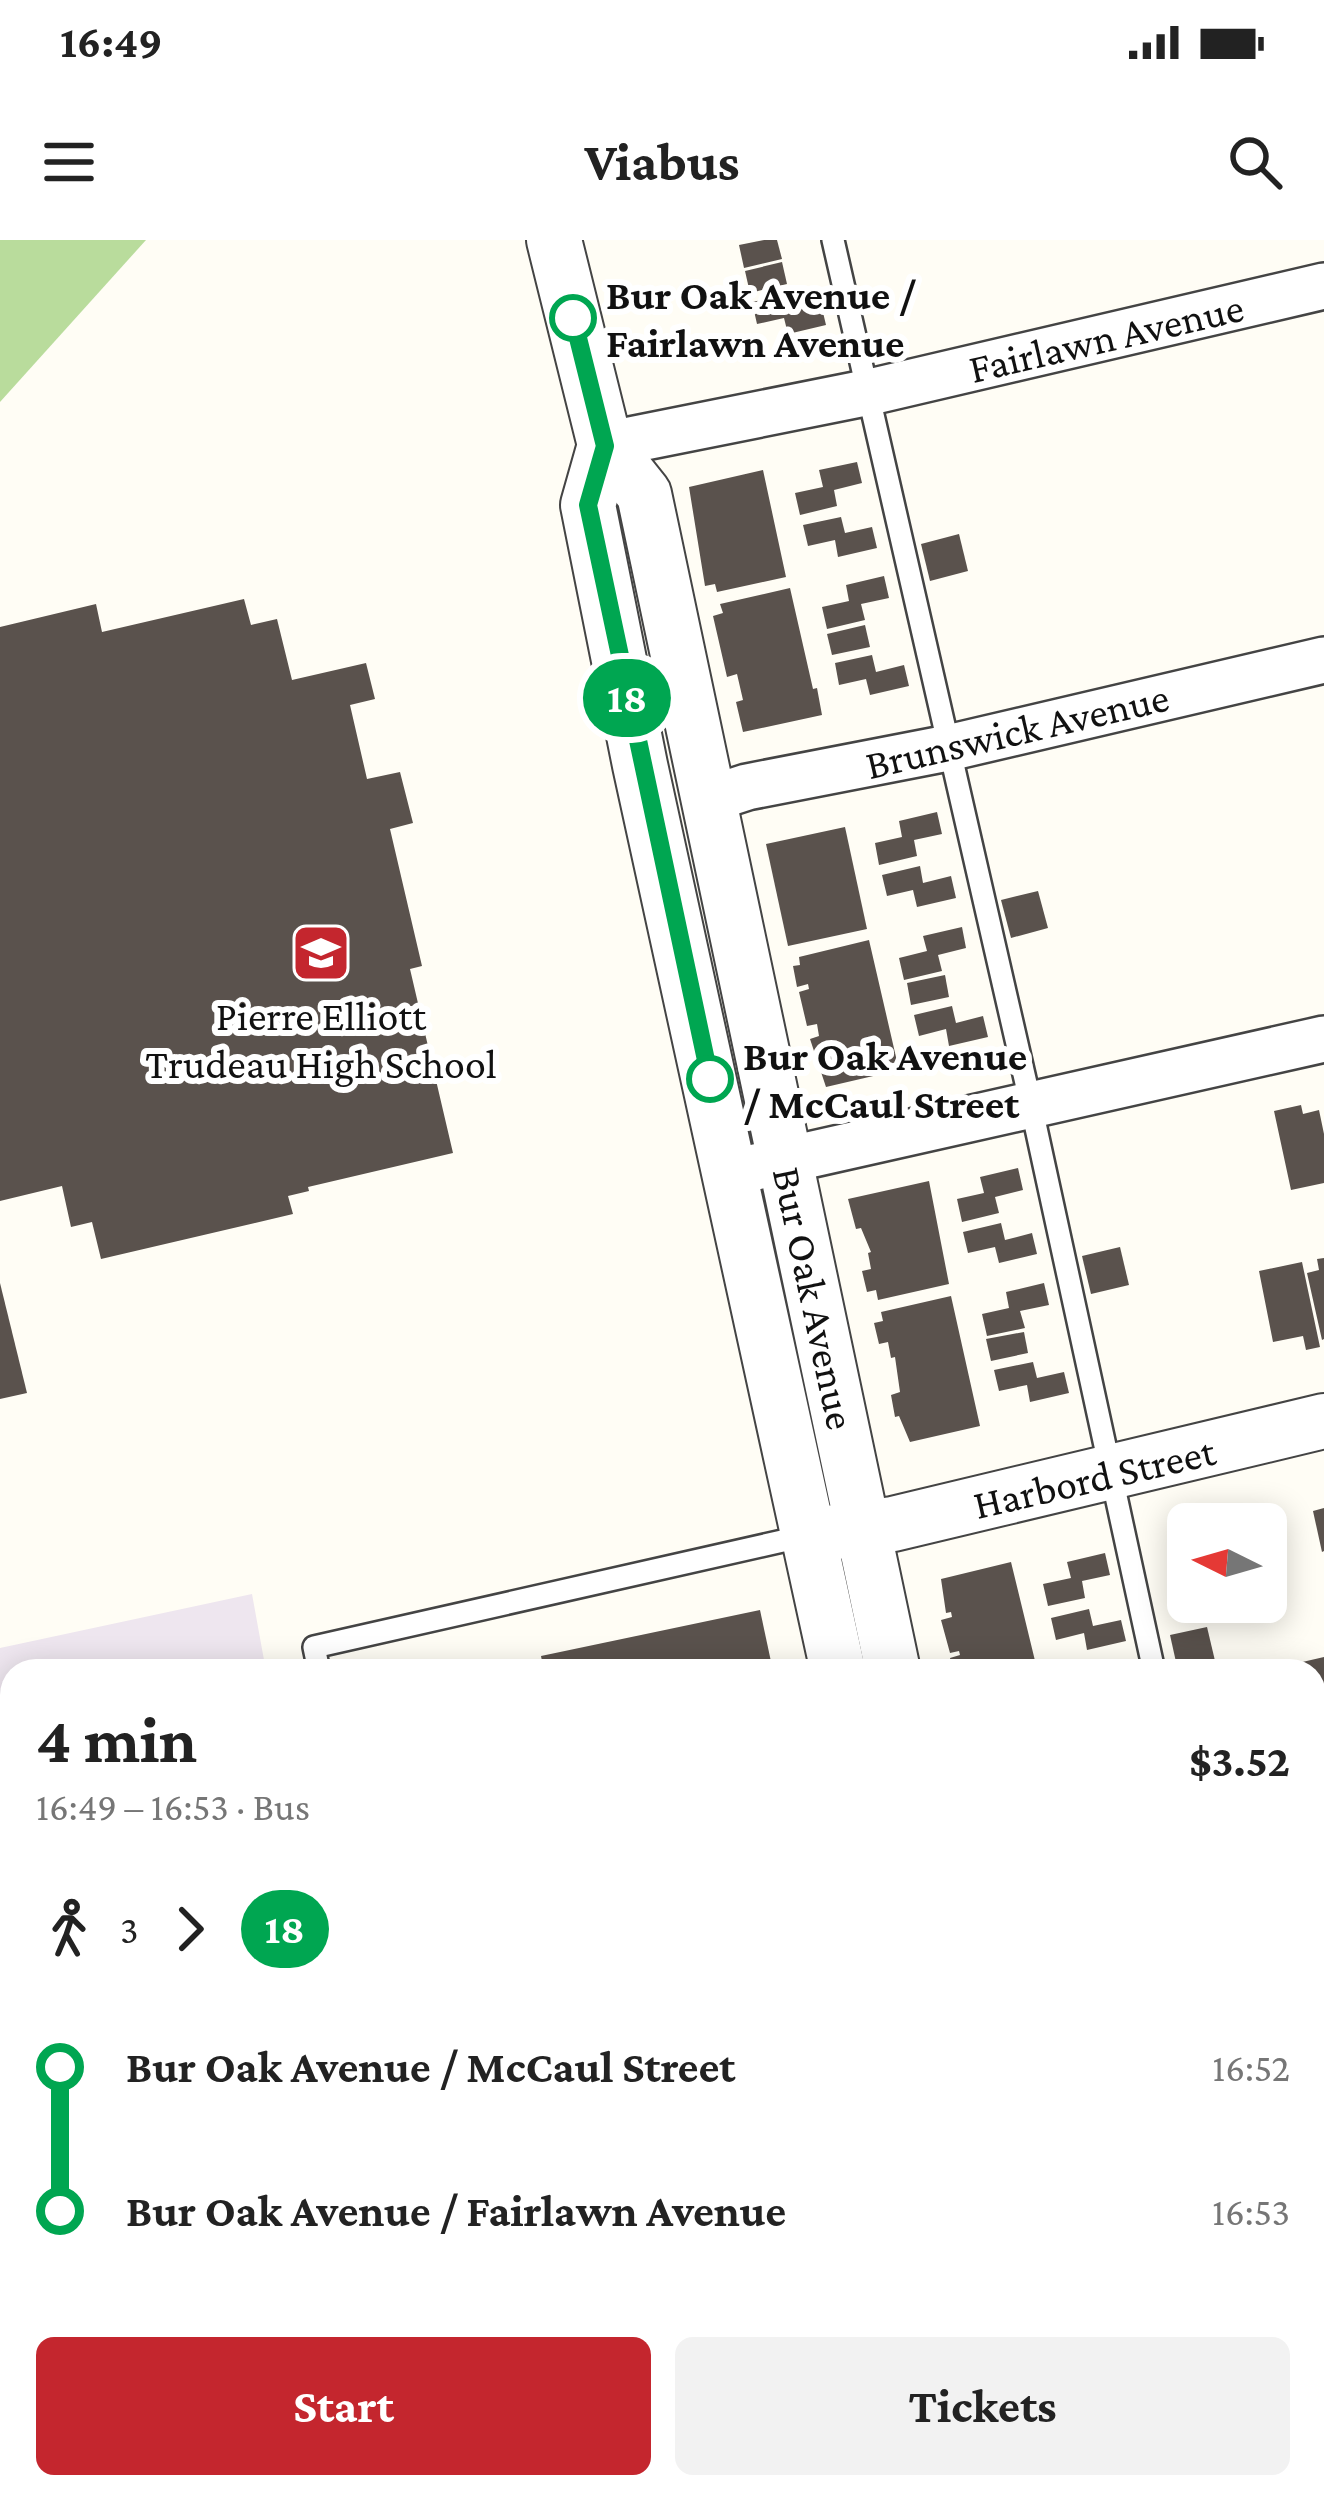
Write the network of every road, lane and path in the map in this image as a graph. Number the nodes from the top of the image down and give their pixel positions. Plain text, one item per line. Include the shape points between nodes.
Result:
1 (554, 240) edge
2 (833, 240) edge
3 (1324, 286) edge
4 (870, 392) junction
5 (605, 446) junction
6 (1324, 660) edge
7 (948, 748) junction
8 (710, 799) junction
9 (1324, 1039) edge
10 (1030, 1105) junction
11 (787, 1161) junction
12 (731, 1172) junction
13 (1324, 1421) edge
14 (1112, 1473) junction
15 (863, 1528) junction
16 (808, 1535) junction
17 (316, 1659) edge
18 (835, 1659) edge
19 (890, 1659) edge
20 (1151, 1659) edge

1 - 5 street, Bur Oak Avenue
2 - 4 lane
3 - 4 street, Fairlawn Avenue
4 - 5 street, Fairlawn Avenue
4 - 7 lane
5 - 8 street, Bur Oak Avenue via 644,494
5 - 12 street, Bur Oak Avenue via 588,505
6 - 7 street, Brunswick Avenue
7 - 8 street, Brunswick Avenue
7 - 10 lane
8 - 11 street, Bur Oak Avenue
9 - 10 street
10 - 11 street
10 - 14 lane
11 - 12 street
11 - 15 street, Bur Oak Avenue
12 - 16 street, Bur Oak Avenue
13 - 14 street, Harbord Street
14 - 15 street, Harbord Street
14 - 20 lane
15 - 16 street, Harbord Street
15 - 19 street, Bur Oak Avenue
16 - 17 lane via 314,1647
16 - 18 street, Bur Oak Avenue

